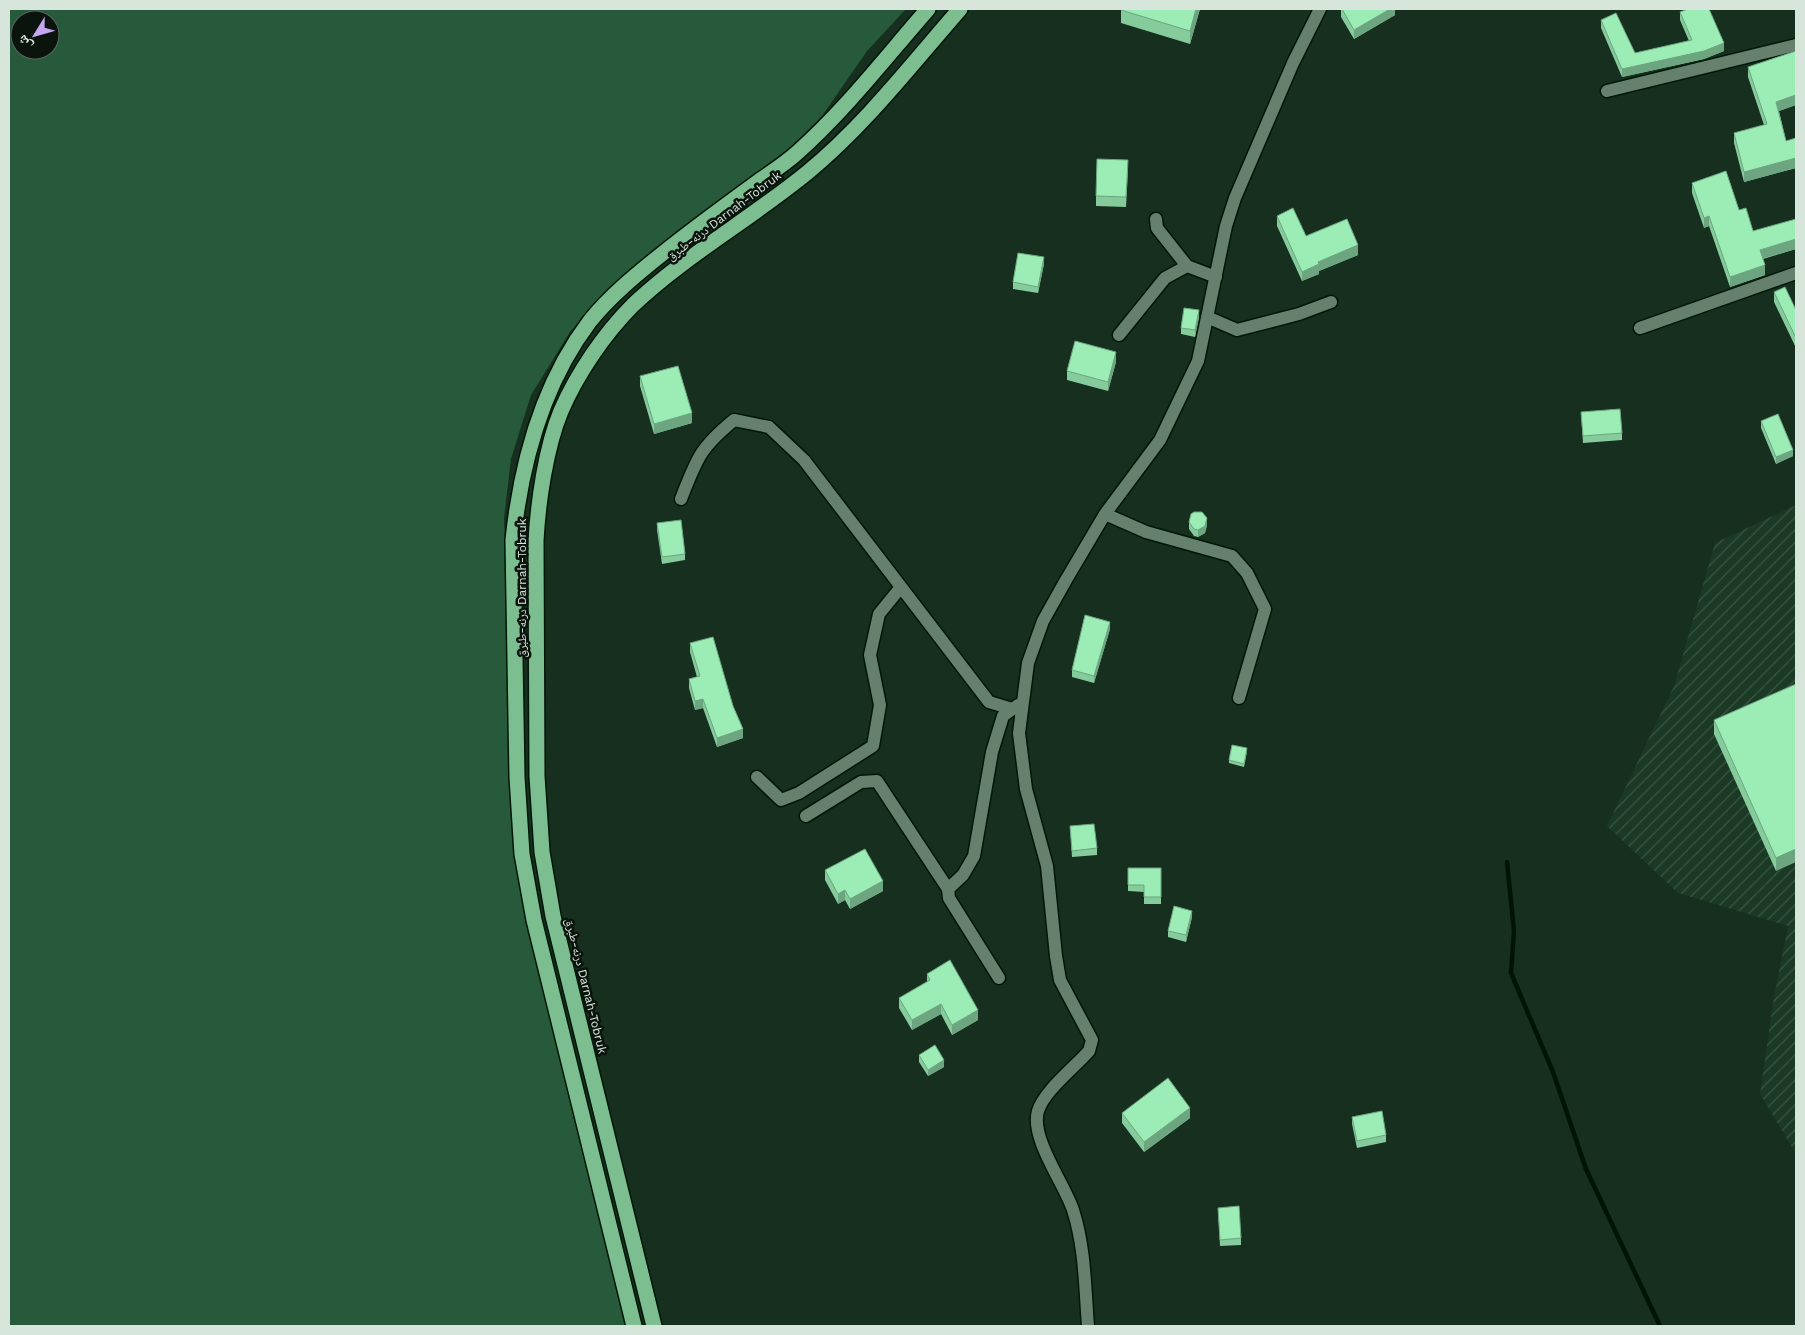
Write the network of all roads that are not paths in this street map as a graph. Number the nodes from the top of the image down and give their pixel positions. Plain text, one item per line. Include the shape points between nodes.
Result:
1 (928, 9) edge
2 (960, 9) edge
3 (1320, 9) edge
4 (1796, 45) edge
5 (1607, 91) dead end
6 (1156, 219) dead end
7 (1187, 266) junction
8 (1796, 274) edge
9 (1216, 277) junction
10 (1331, 302) dead end
11 (1207, 317) junction
12 (1640, 328) dead end
13 (1119, 335) dead end
14 (681, 498) dead end
15 (1105, 514) junction
16 (901, 586) junction
17 (1240, 698) dead end
18 (1017, 706) junction
19 (757, 777) dead end
20 (806, 816) dead end
21 (948, 889) junction
22 (998, 978) dead end
23 (634, 1326) edge
24 (654, 1326) edge
25 (1088, 1326) edge

1 - 23 highway, درنه-طبرق Darnah-Tobruk via 797,153 661,254 621,288 590,321 562,365 544,403 516,510 513,540 517,777 522,854 534,920
2 - 24 highway, درنه-طبرق Darnah-Tobruk via 847,138 808,173 633,306 606,337 577,379 560,413 549,454 537,512 536,541 537,776 542,852 553,916
3 - 9 street via 1293,63 1236,198 1226,226
4 - 5 street
6 - 7 street via 1157,228
7 - 9 street
7 - 13 street via 1165,278
8 - 12 street
9 - 11 street
10 - 11 street via 1291,317 1237,330
11 - 15 street via 1198,361 1160,440
14 - 16 street via 696,460 710,440 734,420 769,427 804,460
15 - 17 street via 1146,532 1232,556 1247,573 1264,608
15 - 18 street via 1043,621
16 - 18 street via 989,702
16 - 19 street via 879,614 870,655 880,705 873,746 799,793 780,800
18 - 21 street via 1003,716 992,752 974,856 963,875
18 - 25 street via 1026,789 1047,866 1060,980 1092,1040 1089,1051 1042,1100 1037,1123 1040,1137 1073,1210 1083,1256
20 - 21 street via 861,782 877,782
21 - 22 street via 948,898

